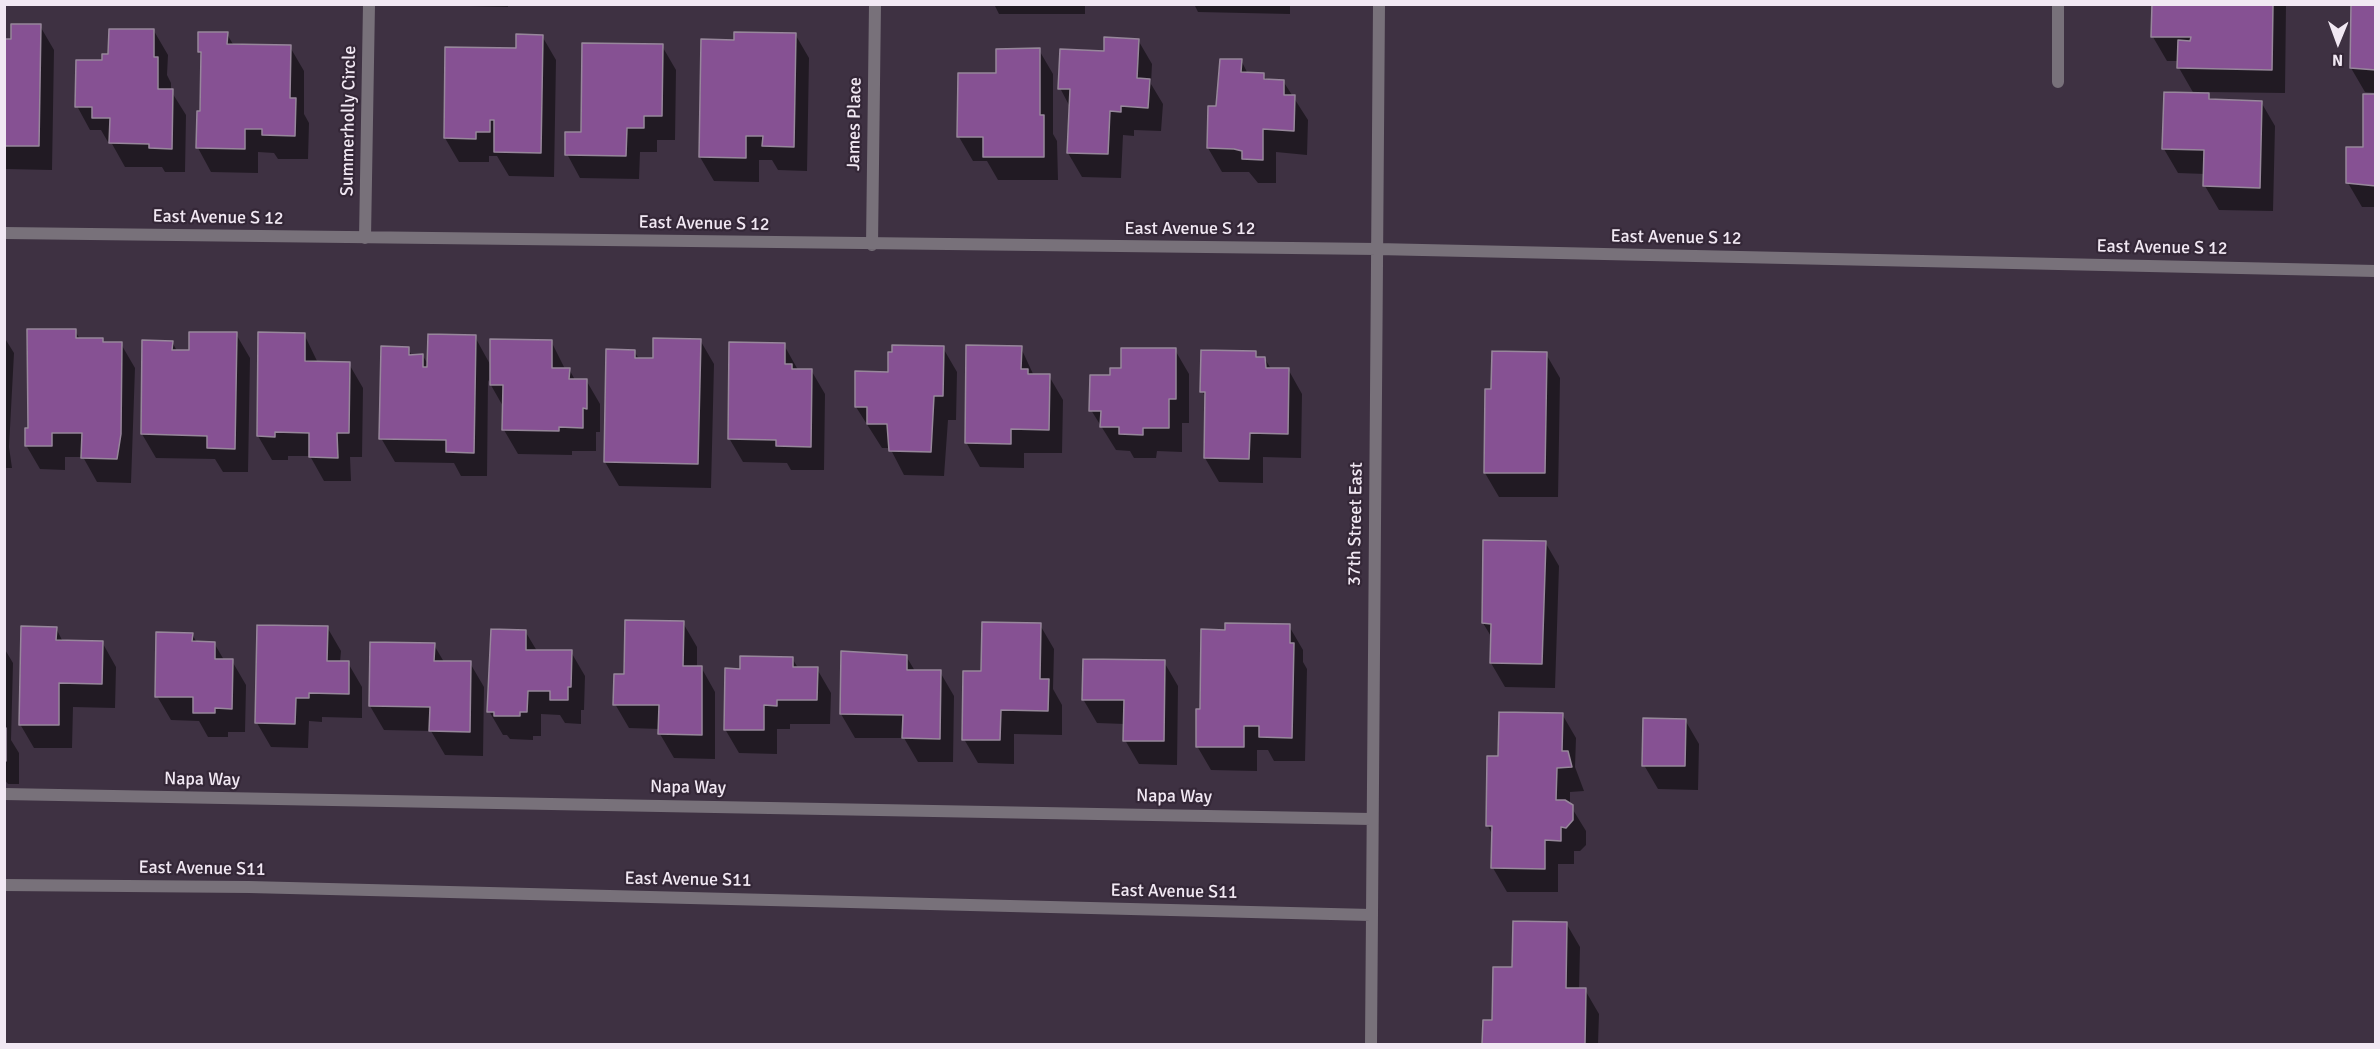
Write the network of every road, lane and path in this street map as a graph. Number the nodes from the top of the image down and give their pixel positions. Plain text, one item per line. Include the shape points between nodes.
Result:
1 (369, 4) edge
2 (874, 4) edge
3 (1379, 4) edge
4 (2058, 4) edge
5 (2058, 82) dead end
6 (4, 233) edge
7 (365, 238) junction
8 (872, 245) junction
9 (1377, 249) junction
10 (2376, 271) edge
11 (4, 794) edge
12 (1371, 819) junction
13 (4, 885) edge
14 (1371, 915) junction
15 (1371, 1044) edge

1 - 7 street, Summerholly Circle
2 - 8 street, James Place
3 - 9 street, 37th Street East
4 - 5 street
6 - 7 street, East Avenue S 12
7 - 8 street, East Avenue S 12
8 - 9 street, East Avenue S 12
9 - 10 street, East Avenue S 12
9 - 12 street, 37th Street East
11 - 12 street, Napa Way
12 - 14 street, 37th Street East
13 - 14 street, East Avenue S11 via 249,887
14 - 15 street, 37th Street East

